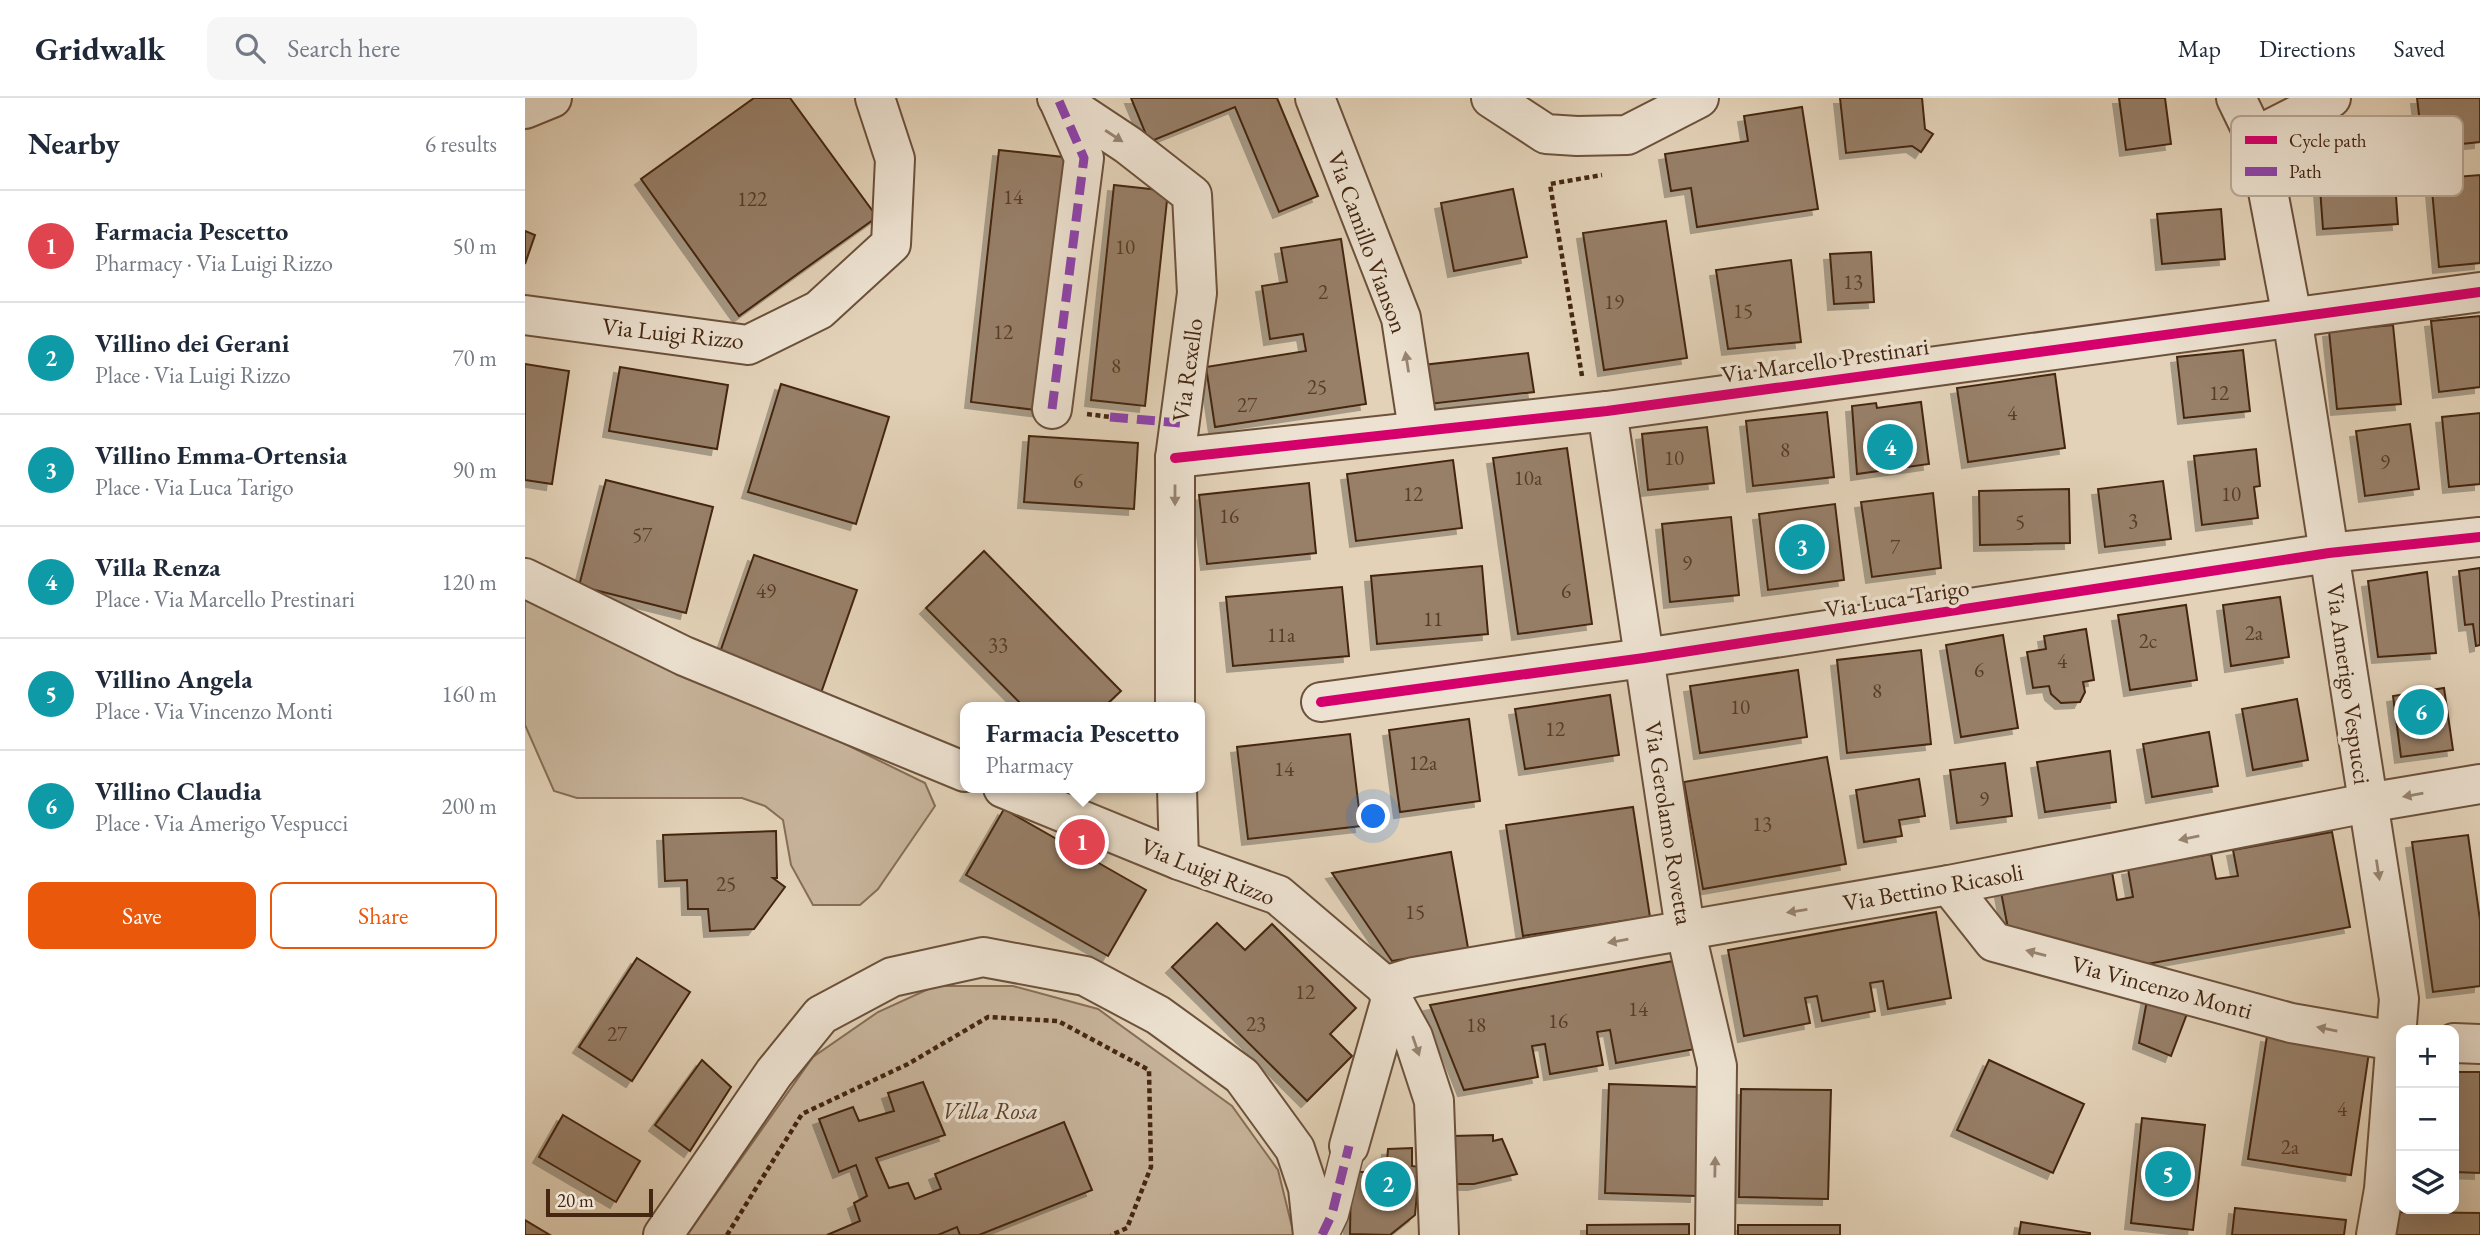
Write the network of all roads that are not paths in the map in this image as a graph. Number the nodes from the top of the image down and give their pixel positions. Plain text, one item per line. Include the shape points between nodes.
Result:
1 (552, 98) edge
2 (875, 98) edge
3 (1315, 98) edge
4 (1491, 98) edge
5 (1699, 98) edge
6 (2236, 98) edge
7 (2331, 98) edge
8 (1058, 99) edge
9 (525, 109) edge
10 (2245, 116) edge
11 (2296, 116) edge
12 (2267, 196) edge
13 (2480, 292) edge
14 (525, 315) edge
15 (2292, 317) junction
16 (1052, 410) dead end
17 (1598, 412) junction
18 (1418, 430) junction
19 (1175, 458) junction
20 (2480, 537) edge
21 (2329, 553) junction
22 (525, 578) edge
23 (1644, 658) junction
24 (1174, 702) edge
25 (1321, 702) dead end
26 (960, 770) edge
27 (2480, 784) edge
28 (1015, 793) edge
29 (1177, 793) edge
30 (2367, 803) junction
31 (1179, 860) junction
32 (1949, 885) junction
33 (1685, 929) junction
34 (1388, 992) junction
35 (2398, 1025) edge
36 (2396, 1042) edge
37 (2459, 1043) edge
38 (2480, 1044) edge
39 (2396, 1063) edge
40 (1349, 1146) joint
41 (663, 1235) edge
42 (1313, 1235) edge
43 (1322, 1235) edge
44 (1439, 1235) edge
45 (1715, 1235) edge
46 (2376, 1235) edge

1 - 9 street
2 - 14 street, Via Luigi Rizzo via 895,159 891,244 819,310 748,345
18 -> 3 street, Via Camillo Vianson via 1401,318
4 - 5 street via 1546,134 1577,136 1627,135
6 - 10 street, Via Amerigo Vespucci
7 - 11 street
8 - 16 street, Via Rexello via 1084,158
8 -> 19 street, Via Rexello via 1192,195 1197,293
12 - 15 street, Via Amerigo Vespucci
13 - 15 street, Via Marcello Prestinari
15 - 17 street, Via Marcello Prestinari
15 - 21 street, Via Amerigo Vespucci
17 - 18 street, Via Marcello Prestinari
17 - 23 street, Via Gerolamo Rovetta
18 - 19 street, Via Marcello Prestinari
19 -> 24 street, Via Rexello
20 - 21 street, Via Luca Tarigo
21 - 23 street, Via Luca Tarigo
21 - 30 street, Via Amerigo Vespucci
22 - 26 street via 684,656
23 - 25 street, Via Luca Tarigo
23 - 33 street, Via Gerolamo Rovetta
27 -> 30 street, Via Bettino Ricasoli
28 - 31 street, Via Luigi Rizzo
29 - 31 street
30 -> 32 street, Via Bettino Ricasoli
30 -> 35 street, Via Amerigo Vespucci via 2399,999
31 - 34 street, Via Luigi Rizzo via 1278,895
32 -> 33 street, Via Bettino Ricasoli
36 -> 32 street, Via Vincenzo Monti via 2291,1023 1994,942
33 -> 34 street, Via Bettino Ricasoli via 1414,977
45 -> 33 street, Via Gerolamo Rovetta via 1717,1066
34 - 40 street
34 -> 44 street, Via Luigi Rizzo via 1413,1037 1434,1101
37 - 38 street
39 - 46 street, Via Amerigo Vespucci
40 - 43 street
41 - 42 street via 774,1073 821,1015 891,977 983,957 1085,976 1158,1015 1242,1076 1295,1149 1308,1188

